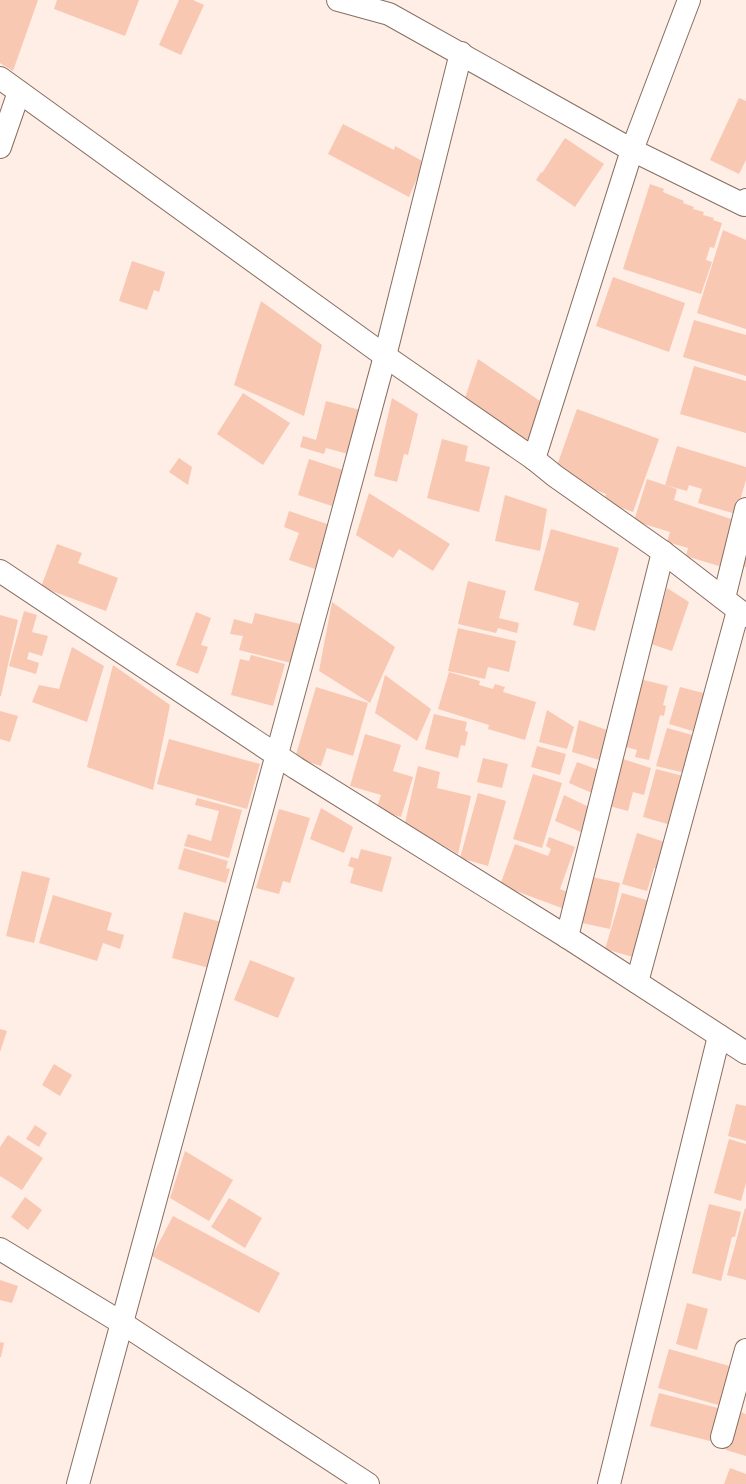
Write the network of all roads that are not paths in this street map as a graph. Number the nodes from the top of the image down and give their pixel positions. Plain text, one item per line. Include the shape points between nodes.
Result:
1 (338, 0) edge
2 (689, 0) edge
3 (461, 53) junction
4 (0, 78) edge
5 (19, 92) junction
6 (0, 147) edge
7 (632, 150) junction
8 (745, 204) edge
9 (385, 356) junction
10 (534, 459) junction
11 (746, 509) edge
12 (663, 552) junction
13 (0, 571) edge
14 (736, 608) edge
15 (277, 754) junction
16 (567, 937) junction
17 (637, 982) junction
18 (719, 1036) junction
19 (746, 1053) edge
20 (0, 1249) edge
21 (122, 1323) junction
22 (746, 1350) edge
23 (722, 1436) dead end
24 (78, 1484) edge
25 (368, 1484) edge
26 (609, 1484) edge

1 - 3 street via 389,14
2 - 7 street
3 - 7 street
3 - 9 street
4 - 5 street
5 - 6 street
5 - 9 street
7 - 8 street
7 - 10 street
9 - 10 street
9 - 15 street
10 - 12 street via 554,476
11 - 14 street
12 - 14 street
12 - 16 street
13 - 15 street
14 - 17 street
15 - 16 street
15 - 21 street
16 - 17 street
17 - 18 street
18 - 19 street
18 - 26 street
20 - 21 street
21 - 24 street
21 - 25 street
22 - 23 street

